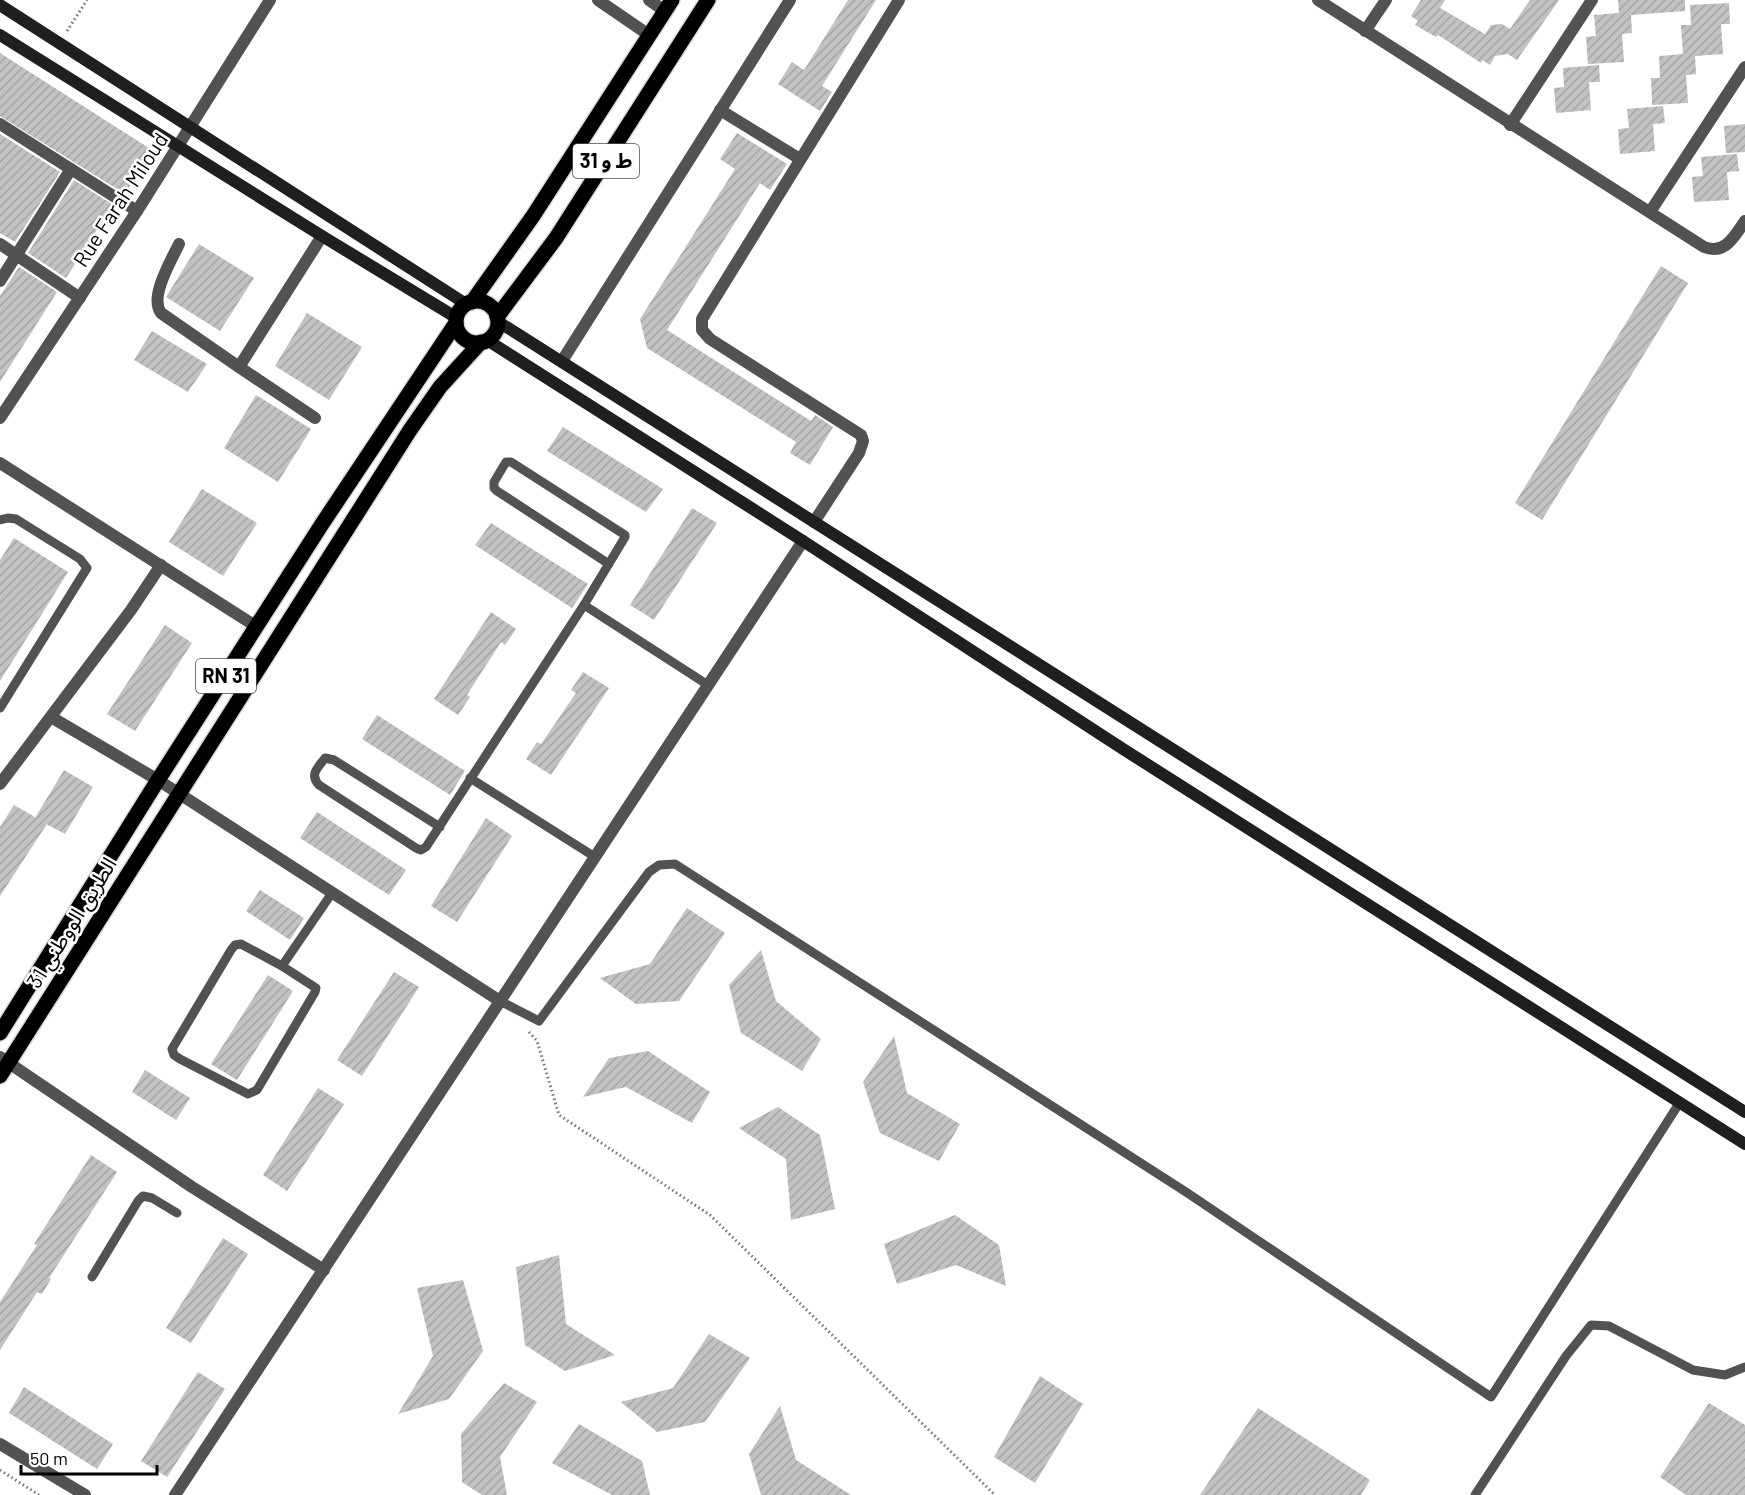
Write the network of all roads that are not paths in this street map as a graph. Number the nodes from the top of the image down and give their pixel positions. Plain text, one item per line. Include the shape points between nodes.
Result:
1 (270, 0) edge
2 (598, 0) edge
3 (649, 0) edge
4 (708, 0) edge
5 (790, 0) edge
6 (899, 0) edge
7 (1318, 0) edge
8 (1386, 0) edge
9 (1592, 0) edge
10 (0, 5) edge
11 (669, 5) edge
12 (1365, 31) junction
13 (0, 35) edge
14 (649, 35) junction
15 (1745, 67) edge
16 (720, 110) junction
17 (0, 124) edge
18 (1510, 125) junction
19 (191, 127) junction
20 (178, 146) junction
21 (800, 159) junction
22 (71, 169) junction
23 (137, 212) junction
24 (1650, 212) junction
25 (1745, 221) edge
26 (322, 236) junction
27 (0, 244) edge
28 (178, 244) dead end
29 (17, 255) junction
30 (0, 281) edge
31 (80, 298) junction
32 (469, 303) junction
33 (497, 319) junction
34 (457, 321) junction
35 (484, 341) junction
36 (562, 361) junction
37 (239, 367) junction
38 (0, 418) edge
39 (315, 418) dead end
40 (0, 463) edge
41 (0, 520) edge
42 (814, 522) junction
43 (802, 541) junction
44 (609, 564) junction
45 (160, 565) junction
46 (584, 605) junction
47 (257, 627) junction
48 (708, 685) junction
49 (0, 708) edge
50 (51, 717) junction
51 (470, 778) junction
52 (158, 780) junction
53 (0, 784) edge
54 (179, 794) junction
55 (440, 827) junction
56 (595, 857) junction
57 (332, 893) junction
58 (282, 966) junction
59 (500, 1001) junction
60 (0, 1033) edge
61 (3, 1065) edge
62 (1680, 1102) junction
63 (1745, 1112) edge
64 (1745, 1144) edge
65 (177, 1213) dead end
66 (324, 1270) junction
67 (92, 1277) dead end
68 (1745, 1367) edge
69 (0, 1444) edge
70 (85, 1495) edge
71 (175, 1495) edge
72 (1475, 1495) edge

1 - 19 street, Rue Farah Miloud
2 - 14 street
3 - 11 street
4 - 33 main road, ط و 31 via 556,238
5 - 16 street
6 - 21 street
7 - 12 street
8 - 12 street
9 - 18 street
10 - 19 main road
11 - 14 main road
12 - 18 street
13 - 20 main road
14 - 32 main road via 533,216
15 - 24 street
16 - 21 street
16 - 36 street
17 - 22 street
18 - 24 street
19 - 20 street, Rue Farah Miloud
19 - 32 main road
20 - 23 street, Rue Farah Miloud
20 - 26 main road
21 - 42 street via 704,314 701,326 705,335 861,435 859,453
22 - 23 street
22 - 29 street
23 - 31 street, Rue Farah Miloud
24 - 25 street via 1710,250 1725,247
26 - 34 main road
26 - 37 street
27 - 29 street
28 - 37 street via 158,293 157,308
29 - 30 street
29 - 31 street
31 - 38 street, Rue Farah Miloud
32 - 33 main road via 478,301 491,306
32 - 34 main road via 461,308
33 - 35 main road via 496,330
33 - 36 main road
34 - 35 main road via 463,337
34 - 47 main road, RN 31
35 - 43 main road
35 - 54 main road, الطريق الووطني 31 via 440,387 410,430
36 - 42 main road
37 - 39 street
40 - 45 street
41 - 49 lane via 16,519 80,559 87,568
42 - 63 main road
43 - 48 street
43 - 62 main road
44 - 44 lane via 625,535 511,462 504,464 494,488
44 - 46 lane
45 - 47 street
45 - 50 street
46 - 48 lane
46 - 51 lane
47 - 52 main road, RN 31
48 - 56 street
50 - 52 street
50 - 53 street
51 - 55 lane
51 - 56 lane
52 - 54 street
52 - 60 main road, RN 31
54 - 57 street
54 - 61 main road, الطريق الووطني 31
55 - 55 lane via 426,847 416,849 318,785 313,774 324,758 334,760
56 - 59 street
57 - 58 lane
57 - 59 street
58 - 58 lane via 248,946 235,945 172,1049 174,1055 243,1092 257,1090 315,992 311,984
59 - 62 lane via 539,1021 648,872 659,865 675,864 1186,1192 1491,1397
59 - 66 street
61 - 66 street
62 - 64 main road
65 - 67 lane via 143,1196
66 - 71 street
68 - 72 lane via 1725,1375 1693,1370 1609,1326 1591,1325 1566,1356
69 - 70 street

